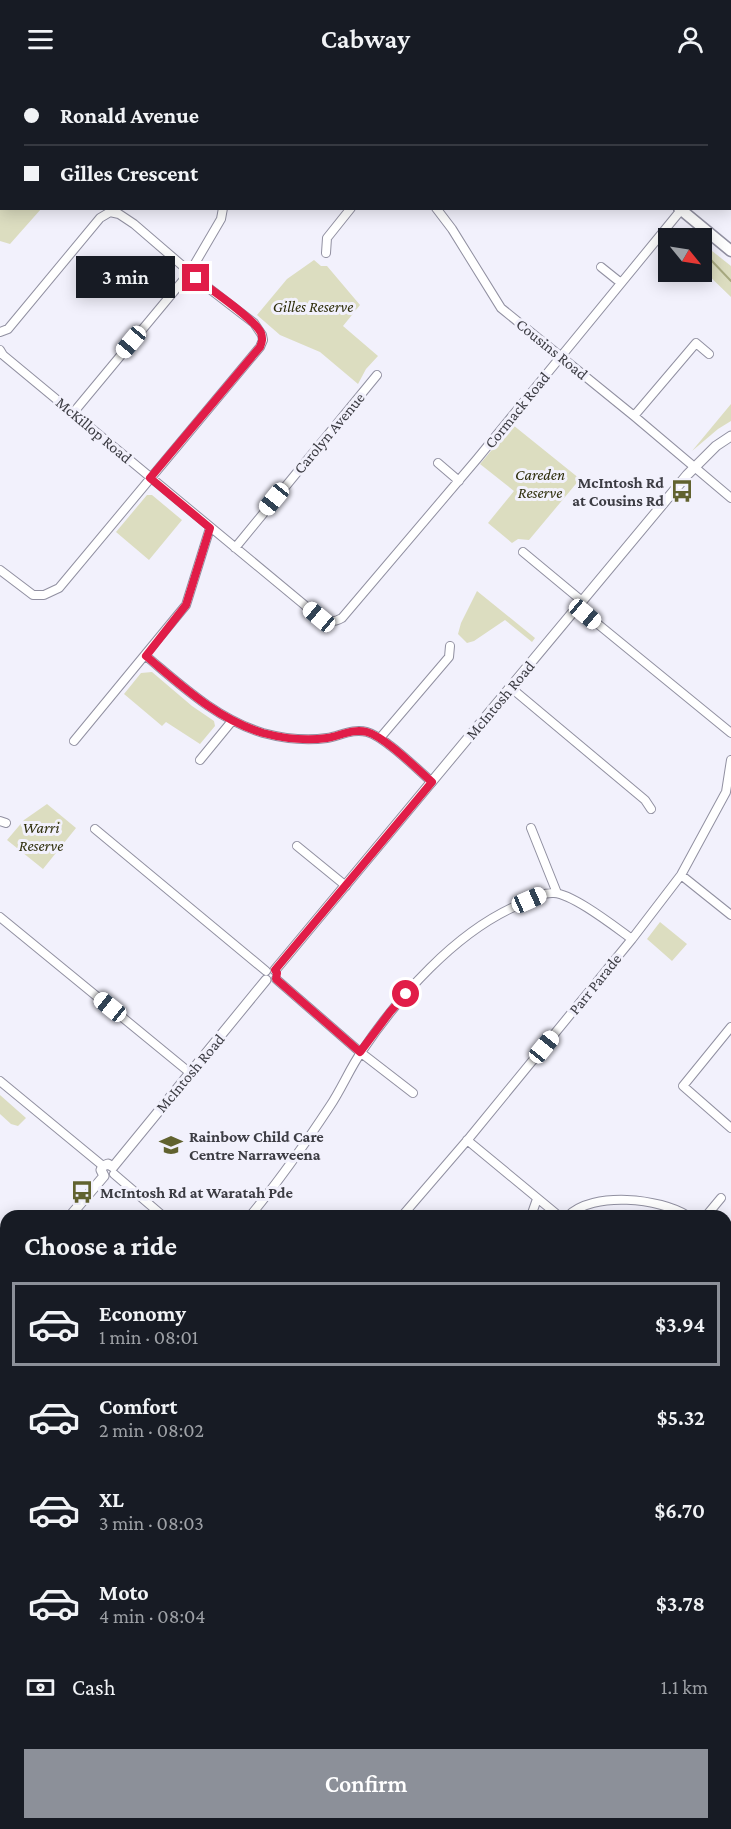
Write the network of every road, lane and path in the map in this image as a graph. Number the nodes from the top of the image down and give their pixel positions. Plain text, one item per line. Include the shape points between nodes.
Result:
1 (223, 210) edge
2 (349, 210) edge
3 (437, 210) edge
4 (679, 210) edge
5 (681, 210) edge
6 (731, 251) edge
7 (327, 253) dead end
8 (601, 267) dead end
9 (190, 272) junction
10 (621, 283) junction
11 (0, 332) edge
12 (0, 350) edge
13 (709, 354) dead end
14 (561, 357) junction
15 (377, 375) dead end
16 (73, 412) junction
17 (634, 416) junction
18 (731, 436) edge
19 (438, 463) dead end
20 (695, 466) junction
21 (150, 478) junction
22 (459, 481) junction
23 (731, 498) edge
24 (210, 528) junction
25 (235, 548) junction
26 (523, 552) dead end
27 (0, 570) edge
28 (579, 604) junction
29 (328, 622) joint
30 (450, 646) dead end
31 (146, 656) junction
32 (510, 687) junction
33 (232, 721) junction
34 (731, 733) edge
35 (380, 738) junction
36 (74, 741) dead end
37 (200, 760) dead end
38 (731, 760) edge
39 (432, 782) junction
40 (651, 809) dead end
41 (531, 828) dead end
42 (96, 829) dead end
43 (297, 846) dead end
44 (681, 875) junction
45 (346, 886) junction
46 (556, 893) junction
47 (731, 915) edge
48 (0, 917) edge
49 (632, 939) junction
50 (271, 975) junction
51 (731, 1027) edge
52 (360, 1052) junction
53 (189, 1072) junction
54 (0, 1082) edge
55 (412, 1093) dead end
56 (731, 1128) edge
57 (467, 1140) junction
58 (108, 1171) junction
59 (721, 1198) dead end
60 (537, 1199) junction
61 (75, 1210) edge
62 (156, 1210) edge
63 (255, 1210) edge
64 (407, 1210) edge
65 (533, 1210) edge
66 (551, 1210) edge
67 (575, 1210) edge
68 (676, 1210) edge
69 (711, 1210) edge

1 - 9 street
2 - 7 street via 327,238
3 - 14 street, Cousins Road via 501,308
4 - 10 street, Cormack Road
5 - 6 main road
8 - 10 street
9 - 11 street via 134,224 110,212 8,329
9 - 16 street
9 - 21 street via 254,323 263,340
10 - 14 street, Cormack Road
12 - 16 street, McKillop Road
13 - 17 street via 696,344
14 - 17 street, Cousins Road
14 - 22 street, Cormack Road
15 - 25 street, Carolyn Avenue
16 - 21 street, McKillop Road
17 - 20 street, Cousins Road
18 - 20 street, McIntosh Road
19 - 22 street
20 - 23 street
20 - 28 street, McIntosh Road
21 - 24 street, McKillop Road
21 - 27 street via 59,588 33,595
22 - 29 street, Cormack Road via 342,618
24 - 25 street, McKillop Road
24 - 31 street via 186,605
25 - 29 street, McKillop Road
26 - 28 street
28 - 32 street, McIntosh Road
28 - 34 street
30 - 35 street via 449,657
31 - 33 street
31 - 36 street
32 - 39 street, McIntosh Road
32 - 40 street
33 - 35 street via 284,737 316,739 356,731
33 - 37 street
35 - 39 street
38 - 44 street, Parr Parade via 726,792
39 - 45 street, McIntosh Road
41 - 46 street
42 - 50 street
43 - 45 street
44 - 47 street
44 - 49 street, Parr Parade
45 - 50 street, McIntosh Road
46 - 49 street
46 - 52 street via 545,893 498,914 459,943 422,976
48 - 53 street
49 - 57 street, Parr Parade
50 - 52 street
50 - 53 street, McIntosh Road
51 - 56 street via 683,1086
52 - 55 street
52 - 63 street via 332,1104
53 - 58 street, McIntosh Road
54 - 58 street
57 - 60 street
57 - 64 street, Parr Parade
58 - 61 street, McIntosh Road
58 - 62 street
59 - 69 street
60 - 65 street
60 - 66 street
67 - 68 street via 593,1204 639,1200

